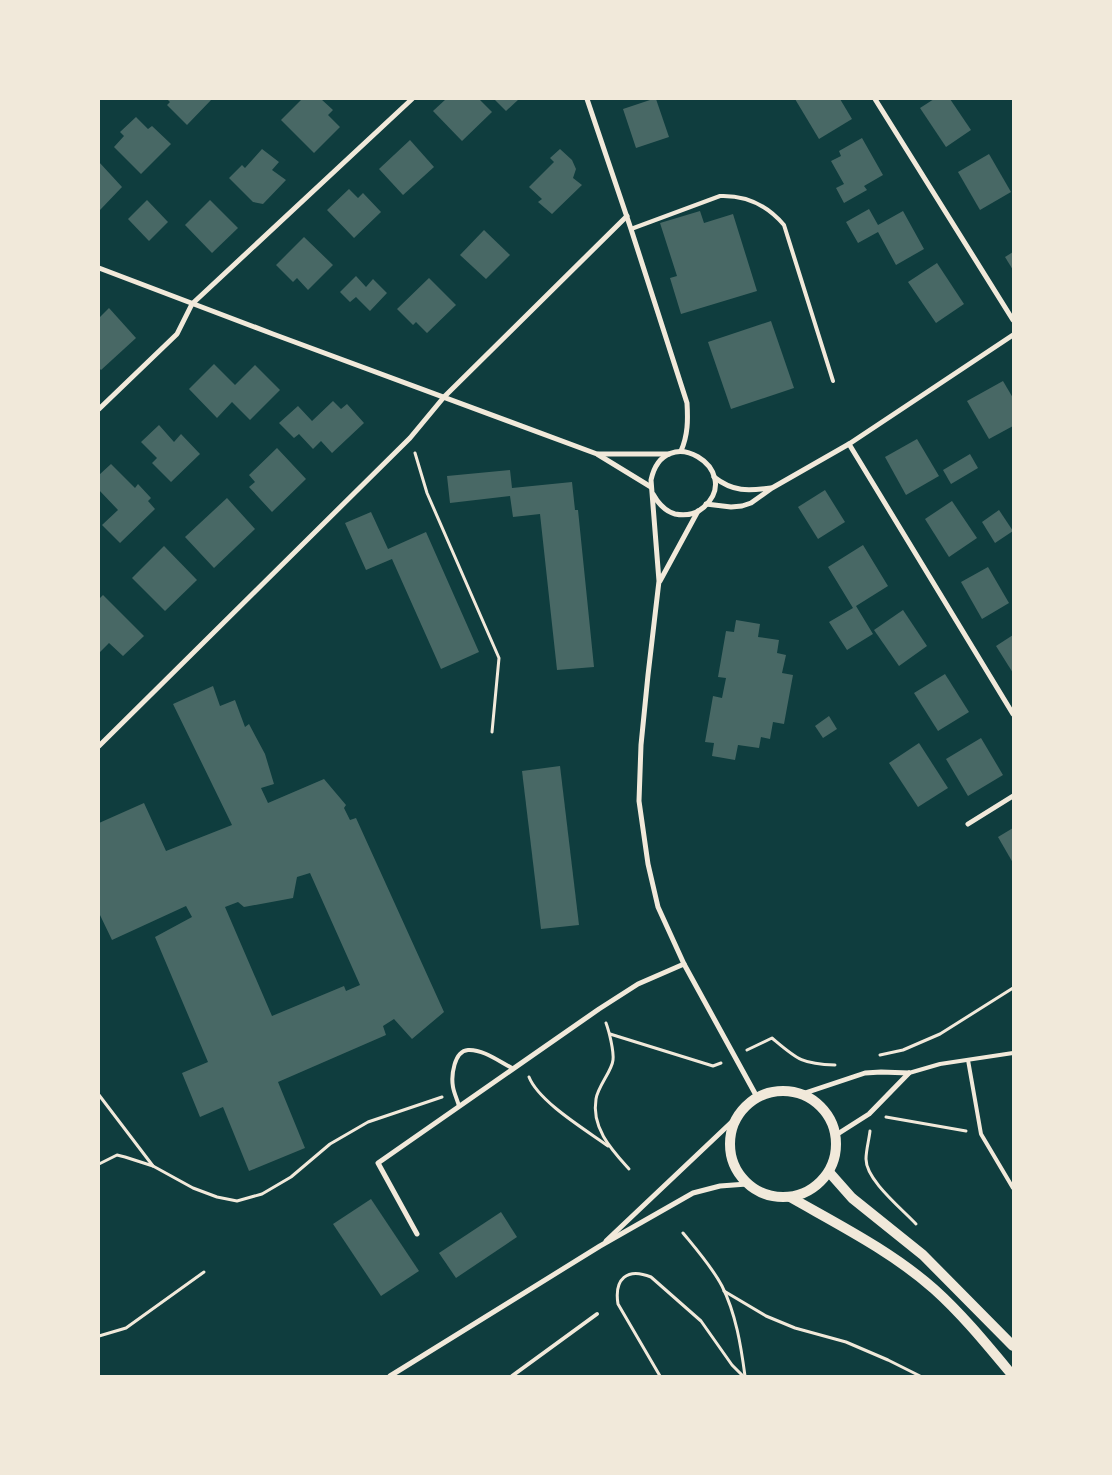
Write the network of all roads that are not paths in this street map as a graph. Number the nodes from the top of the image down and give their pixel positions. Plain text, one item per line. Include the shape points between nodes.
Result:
1 (412, 99) edge
2 (587, 99) edge
3 (875, 99) edge
4 (627, 216) junction
5 (631, 229) junction
6 (99, 268) edge
7 (192, 304) junction
8 (1013, 320) edge
9 (1013, 335) edge
10 (832, 381) dead end
11 (444, 397) junction
12 (99, 409) edge
13 (849, 444) junction
14 (681, 451) junction
15 (597, 454) junction
16 (670, 454) junction
17 (714, 477) junction
18 (651, 487) junction
19 (772, 488) junction
20 (653, 494) junction
21 (706, 504) junction
22 (698, 510) junction
23 (660, 581) junction
24 (1013, 714) edge
25 (99, 746) edge
26 (1013, 796) edge
27 (968, 824) dead end
28 (684, 964) junction
29 (1013, 1053) edge
30 (968, 1060) junction
31 (512, 1068) junction
32 (909, 1073) junction
33 (802, 1094) junction
34 (757, 1097) junction
35 (459, 1106) junction
36 (737, 1117) junction
37 (836, 1135) junction
38 (829, 1172) junction
39 (747, 1184) junction
40 (1013, 1188) edge
41 (790, 1198) junction
42 (417, 1234) dead end
43 (600, 1246) junction
44 (598, 1314) dead end
45 (1013, 1346) edge
46 (390, 1376) edge
47 (512, 1376) edge
48 (1013, 1376) edge

1 - 7 street
2 - 4 street
3 - 8 street
4 - 5 street
4 - 11 street
5 - 10 lane via 720,196 744,198 766,208 784,226
5 - 14 street via 687,403 688,424
6 - 7 street
7 - 11 street
7 - 12 street via 177,334
9 - 13 street
11 - 15 street
11 - 25 street via 410,438
13 - 19 street
13 - 24 street
14 - 16 street
14 - 17 street via 694,453 705,460
15 - 16 street
15 - 18 street
16 - 18 street via 657,465
17 - 19 street via 735,488
17 - 21 street via 714,490
18 - 20 street
19 - 21 street via 742,506
20 - 22 street via 662,507 676,514 691,514
20 - 23 street
21 - 22 street
22 - 23 street
23 - 28 street via 641,745 639,801 658,907
26 - 27 street
28 - 31 street via 638,984
28 - 34 street
29 - 30 lane
30 - 32 lane
30 - 40 lane via 981,1134
31 - 35 street
31 - 35 lane via 483,1054 468,1050 462,1052 452,1075
32 - 33 street via 865,1073
32 - 37 street via 869,1114
33 - 34 main road via 787,1091
33 - 37 main road via 816,1102 829,1117
34 - 36 main road
35 - 42 street via 378,1162
36 - 39 main road via 731,1130 731,1159
36 - 43 street
37 - 38 main road via 836,1154
38 - 41 main road via 812,1189
38 - 45 main road via 852,1198 923,1255
39 - 41 main road via 774,1198
39 - 43 street via 720,1186 694,1193
41 - 48 main road via 859,1236 934,1289 977,1332
43 - 46 street
44 - 47 lane

